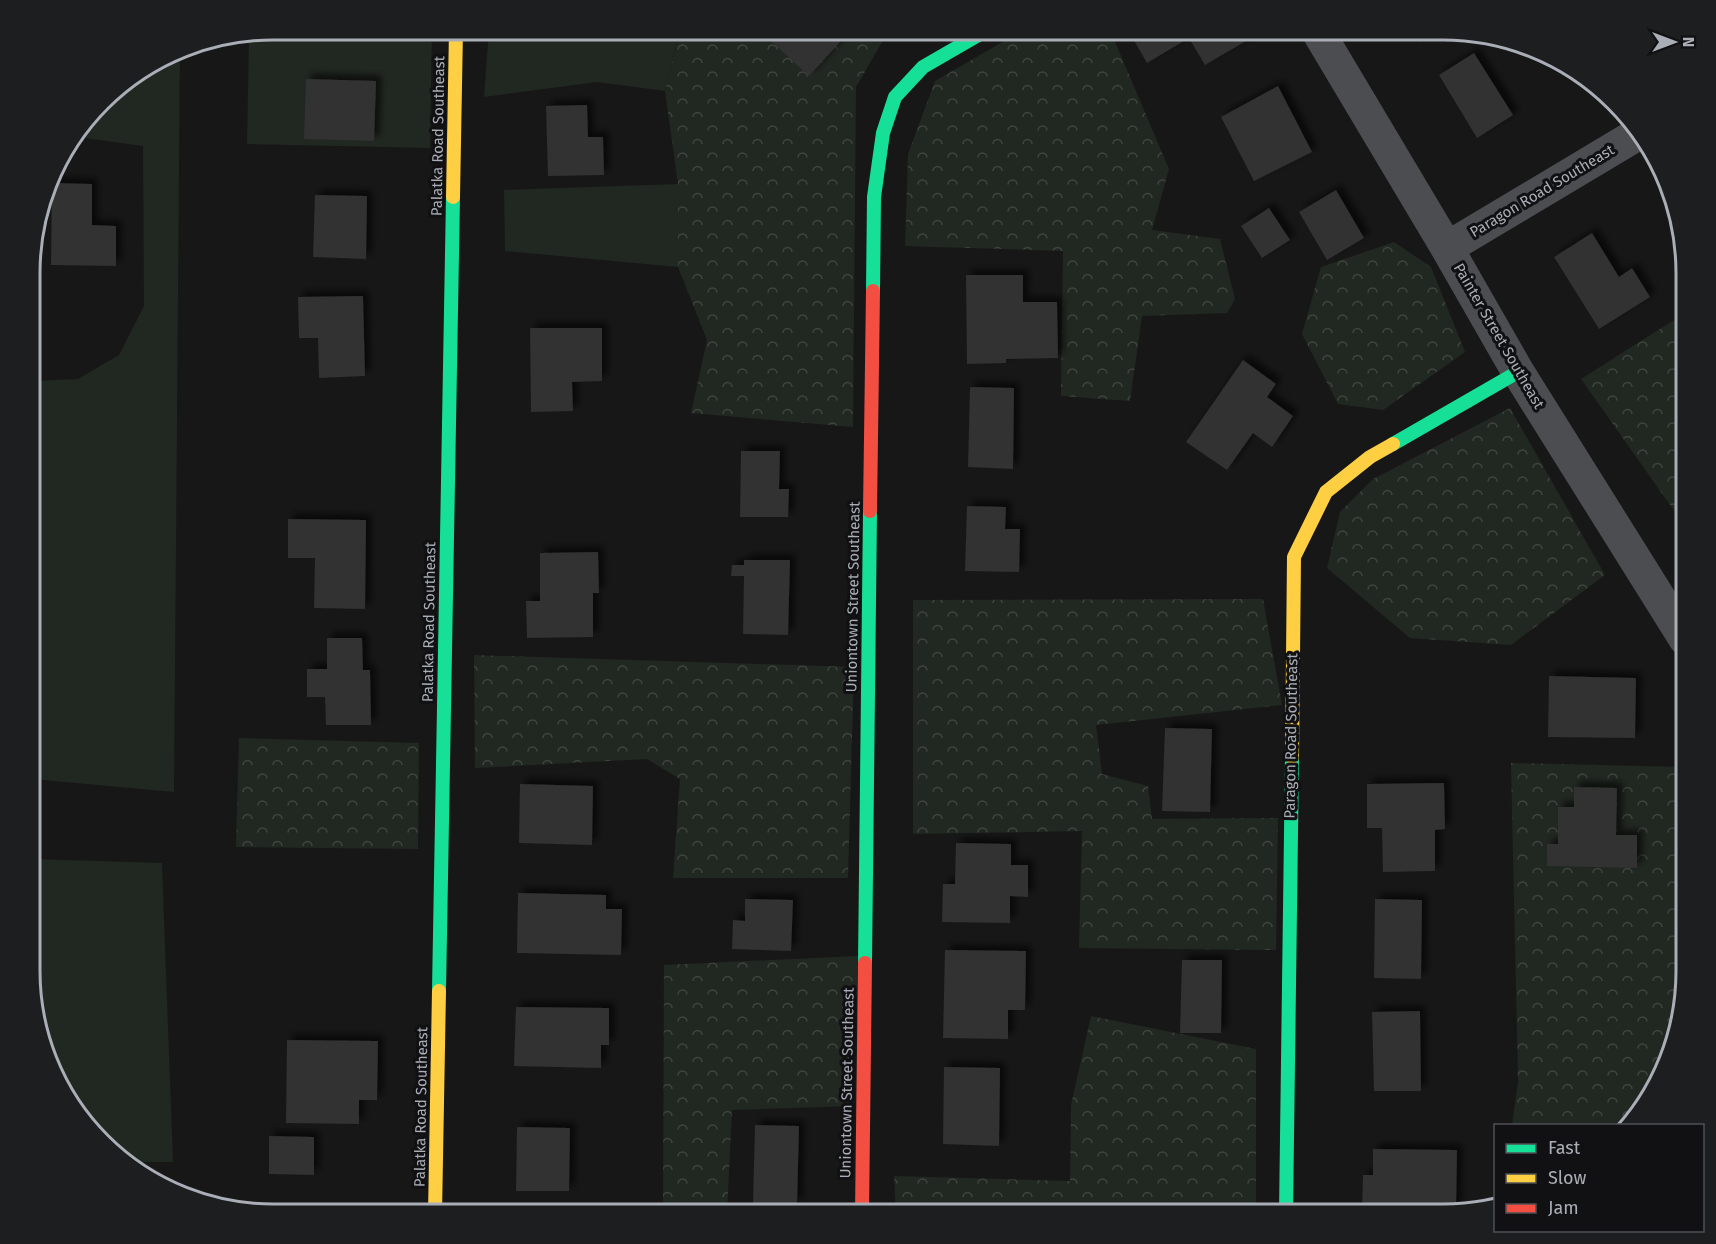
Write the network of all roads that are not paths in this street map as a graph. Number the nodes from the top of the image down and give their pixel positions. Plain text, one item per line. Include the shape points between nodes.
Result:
1 (456, 40) edge
2 (970, 40) edge
3 (1323, 40) edge
4 (1631, 138) edge
5 (1447, 248) junction
6 (1518, 372) junction
7 (1676, 623) edge
8 (435, 1204) edge
9 (862, 1204) edge
10 (1286, 1204) edge

1 - 8 street, Palatka Road Southeast
2 - 9 street, Uniontown Street Southeast via 923,67 895,97 883,133 874,197
3 - 5 street, Painter Street Southeast
4 - 5 street, Paragon Road Southeast
5 - 6 street, Painter Street Southeast
6 - 7 street, Painter Street Southeast
6 - 10 street, Paragon Road Southeast via 1370,457 1326,492 1294,557

